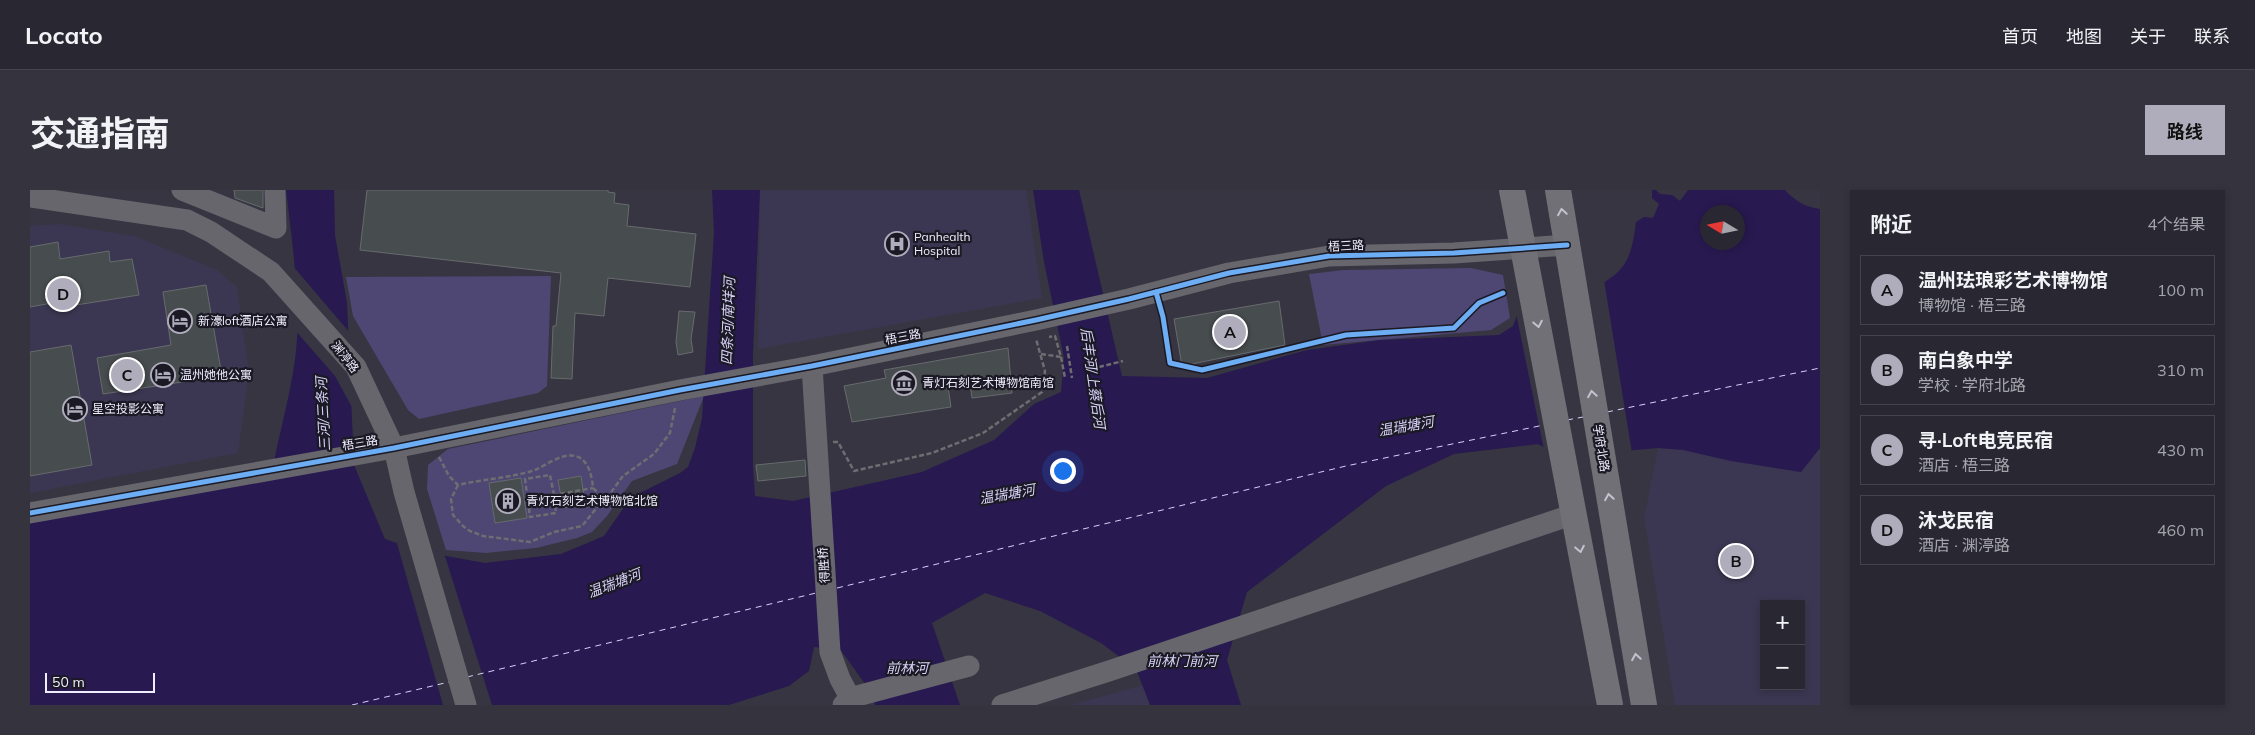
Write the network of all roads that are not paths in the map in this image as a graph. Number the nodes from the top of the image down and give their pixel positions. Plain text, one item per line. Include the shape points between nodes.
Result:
1 (182, 190) edge
2 (275, 190) edge
3 (1512, 190) edge
4 (1558, 190) edge
5 (30, 197) edge
6 (1523, 248) junction
7 (1569, 256) junction
8 (812, 366) junction
9 (394, 448) junction
10 (30, 513) edge
11 (1574, 514) junction
12 (969, 666) dead end
13 (849, 703) edge
14 (466, 705) edge
15 (1002, 705) edge
16 (1610, 705) edge
17 (1644, 705) edge

1 - 2 street via 276,228
3 - 6 main road
7 -> 4 main road, 学府北路
5 - 9 street, 渊渟路 via 187,220 272,272 356,367
6 - 7 street, 梧三路
6 - 8 street, 梧三路 via 1329,256 1229,273 1129,299 1041,329
6 -> 11 main road
17 -> 7 main road, 学府北路
8 - 9 street, 梧三路
8 - 13 street, 得胜桥 via 830,652
9 - 10 street, 梧三路
9 - 14 street, 渊渟路
11 - 15 street
11 -> 16 main road
12 - 13 street

